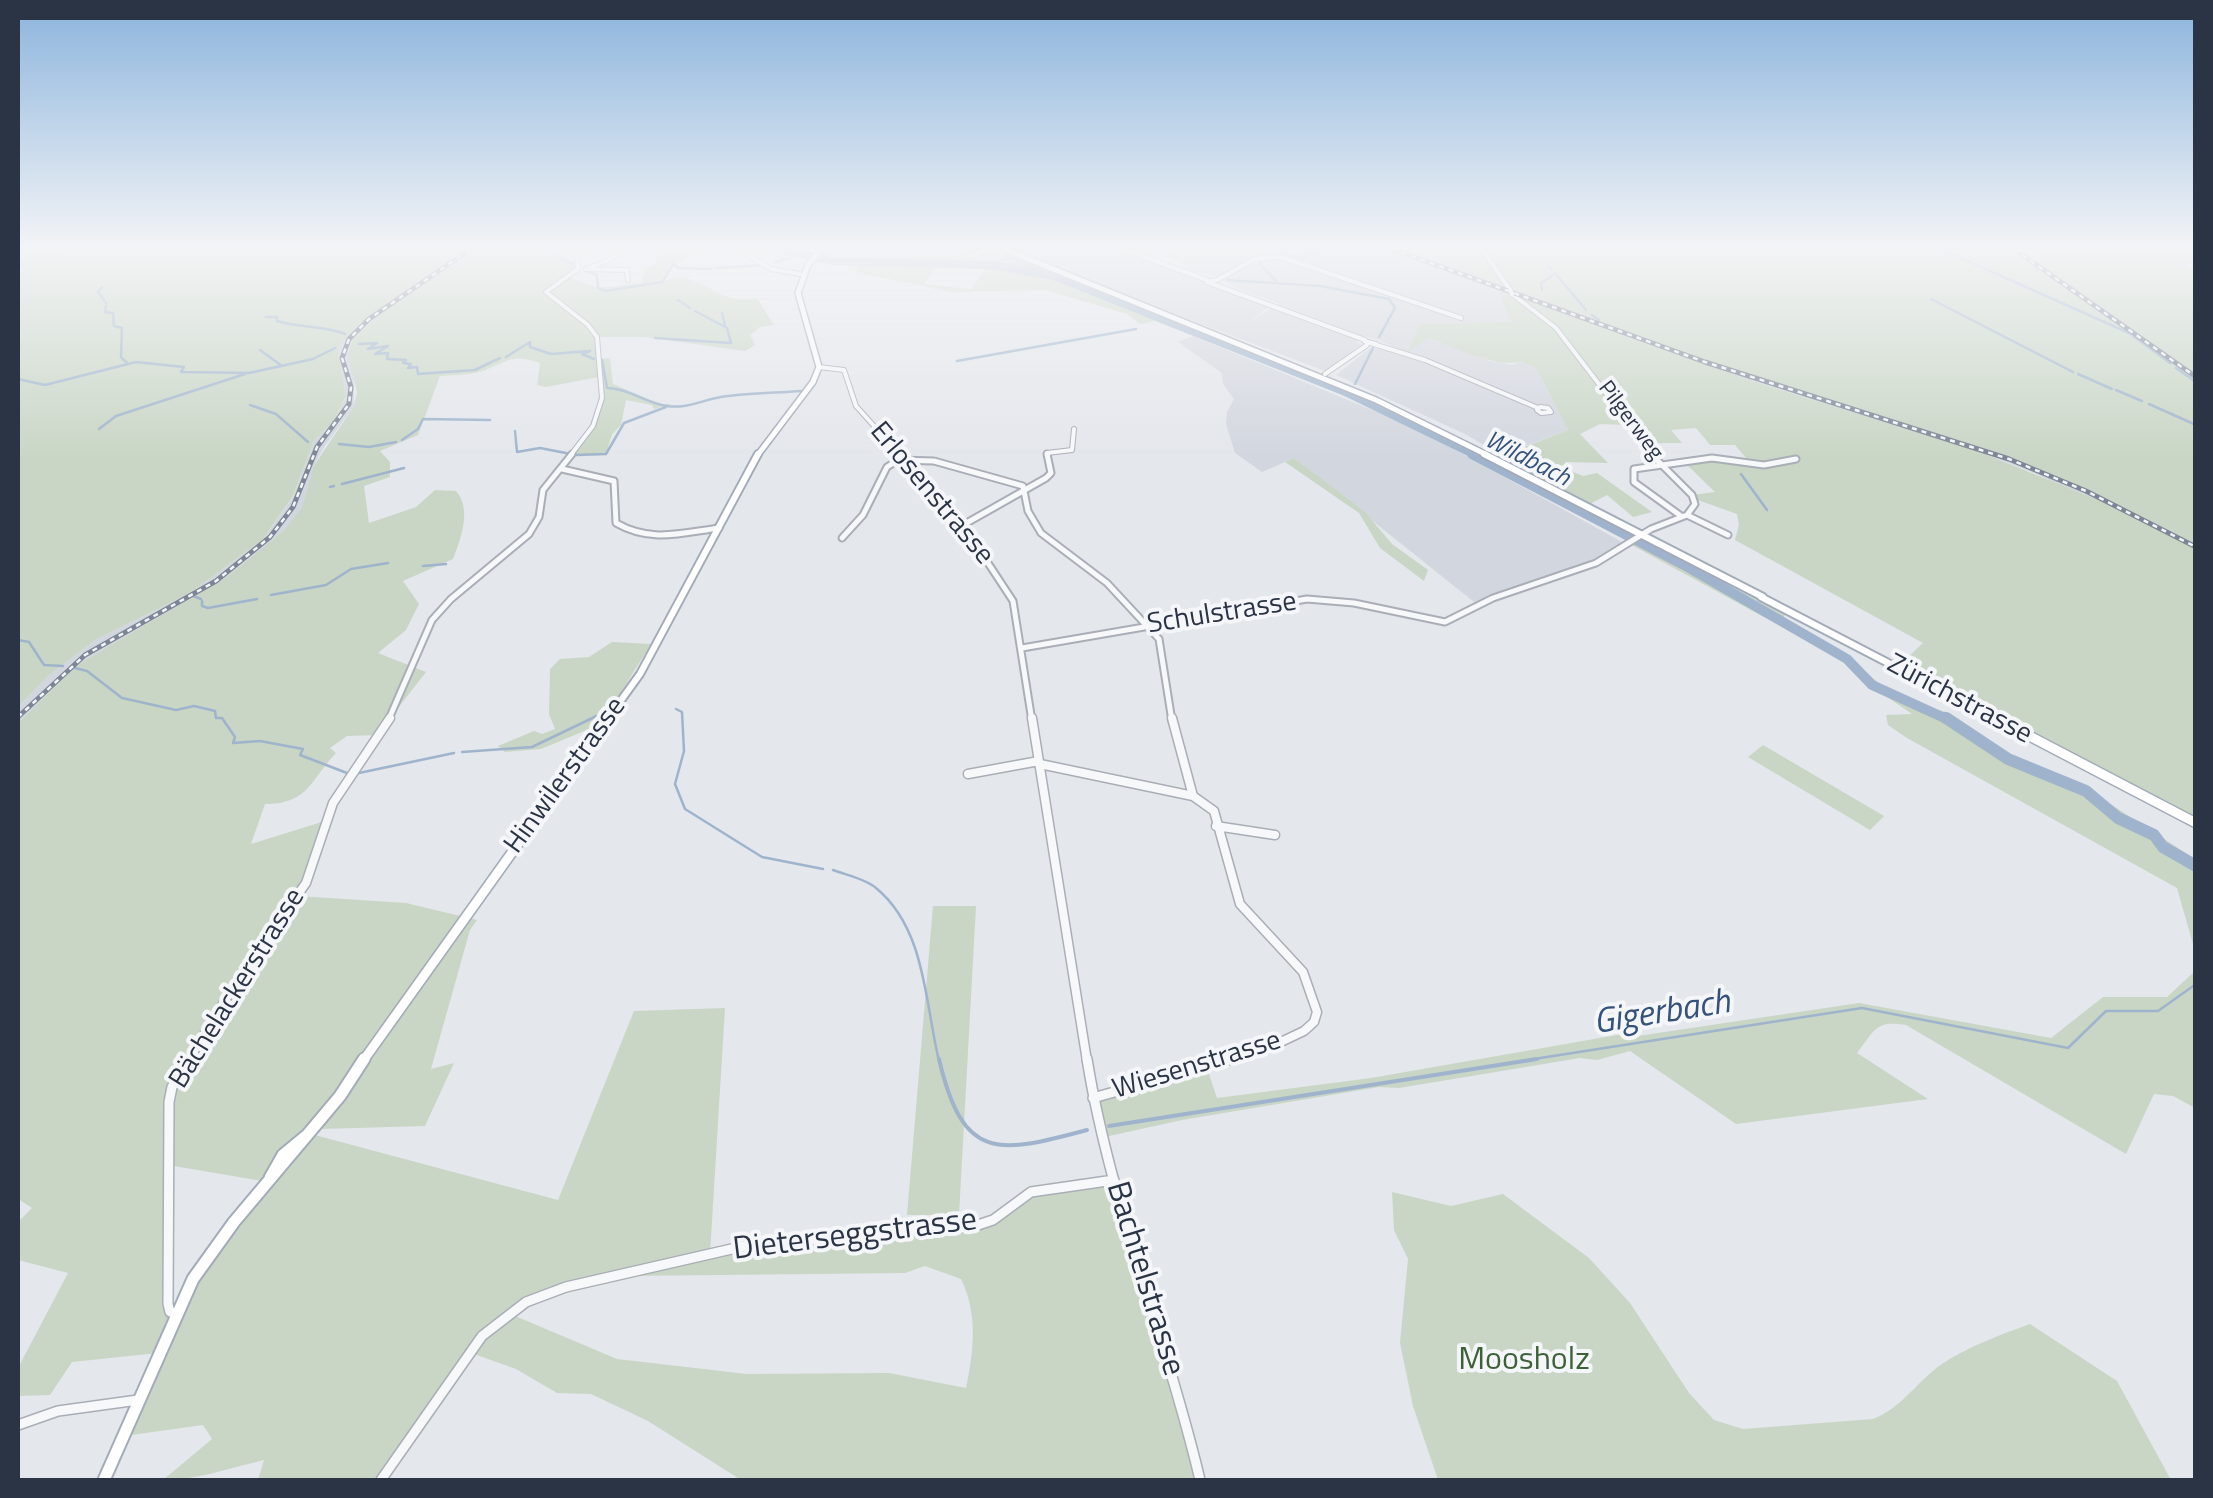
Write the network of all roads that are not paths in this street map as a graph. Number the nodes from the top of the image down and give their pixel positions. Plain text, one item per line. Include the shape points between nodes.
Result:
1 (578, 319) edge
2 (804, 319) edge
3 (1176, 319) edge
4 (1307, 319) edge
5 (1545, 319) edge
6 (1366, 343) junction
7 (819, 367) junction
8 (1323, 375) junction
9 (1538, 408) dead end
10 (1074, 429) dead end
11 (1482, 451) junction
12 (904, 459) junction
13 (1796, 459) dead end
14 (1664, 466) junction
15 (562, 469) junction
16 (1024, 489) junction
17 (1684, 516) junction
18 (963, 525) junction
19 (719, 528) junction
20 (1728, 535) dead end
21 (1637, 537) junction
22 (842, 538) dead end
23 (1145, 626) junction
24 (1022, 648) junction
25 (1040, 762) junction
26 (968, 774) dead end
27 (1193, 796) junction
28 (2196, 823) edge
29 (1216, 826) junction
30 (1275, 835) dead end
31 (1090, 1078) joint
32 (1092, 1098) junction
33 (1114, 1180) junction
34 (176, 1313) junction
35 (139, 1400) junction
36 (18, 1425) edge
37 (104, 1480) edge
38 (381, 1480) edge
39 (1200, 1480) edge

1 - 15 street, Bächelackerstrasse via 596,334 602,398 593,426
2 - 7 main road
3 - 8 main road, Zürichstrasse
4 - 6 street
5 - 14 street, Pilgerweg
6 - 8 street
6 - 9 street via 1374,340
7 - 12 street, Erlosenstrasse via 844,370 856,406
7 - 19 main road, Hinwilerstrasse via 761,448
8 - 11 main road, Zürichstrasse
8 - 11 main road, Zürichstrasse
10 - 16 street via 1072,450 1047,453 1051,473
11 - 21 main road, Zürichstrasse
12 - 16 street
12 - 18 street, Erlosenstrasse
12 - 22 street via 887,467 863,515
13 - 14 street via 1764,464 1712,458
14 - 17 street, Pilgerweg via 1695,499
14 - 17 street via 1634,469 1634,482
15 - 19 street via 614,482 616,523 636,534 653,539
15 - 34 street, Bächelackerstrasse via 542,490 529,534 432,620 395,711 333,803 306,883 172,1087 168,1304
16 - 18 street
16 - 23 street, Wiesenstrasse via 1041,533 1107,583
17 - 20 street
17 - 21 street
18 - 24 street, Erlosenstrasse via 1014,601
19 - 34 main road, Hinwilerstrasse via 640,674 310,1134 210,1252
21 - 23 street, Schulstrasse via 1596,562 1445,622 1306,599
21 - 28 main road, Zürichstrasse
23 - 24 street, Schulstrasse
23 - 27 street, Wiesenstrasse via 1159,640
24 - 25 street, Erlosenstrasse
25 - 26 street
25 - 27 street
25 - 31 street, Erlosenstrasse
27 - 29 street, Wiesenstrasse via 1214,811
29 - 30 street
29 - 32 street, Wiesenstrasse via 1240,904 1303,972 1316,1003 1314,1022 1266,1049
31 - 32 street, Bachtelstrasse
32 - 33 street, Bachtelstrasse
33 - 38 street, Dieterseggstrasse via 1031,1192 978,1224 749,1245 526,1302 482,1336
33 - 39 street, Bachtelstrasse
34 - 35 main road, Hinwilerstrasse
35 - 36 street
35 - 37 main road, Hinwilerstrasse

